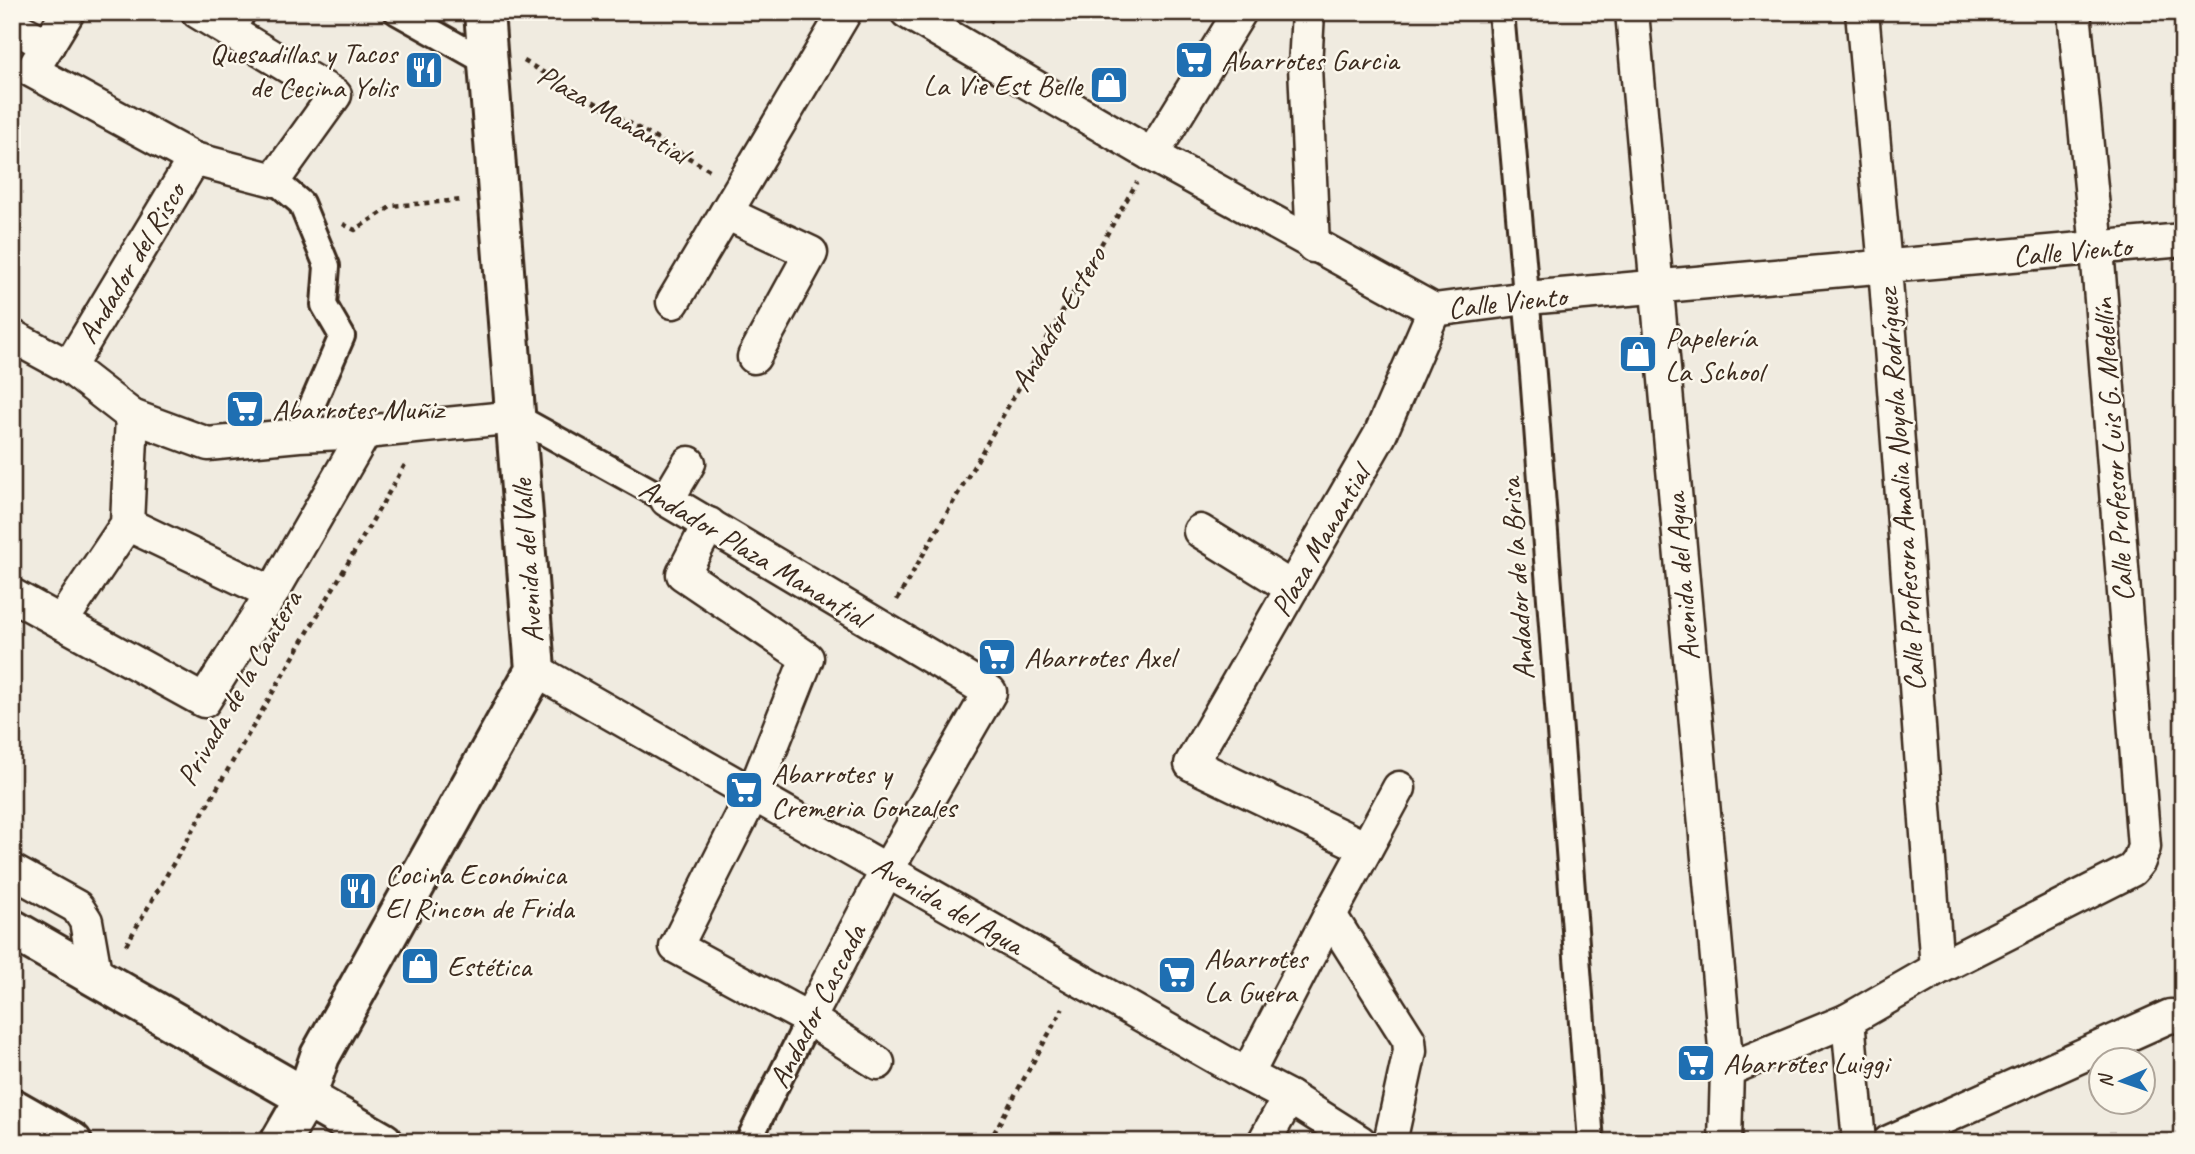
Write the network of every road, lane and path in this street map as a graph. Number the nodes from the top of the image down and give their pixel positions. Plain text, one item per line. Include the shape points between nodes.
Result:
1 (68, 12) edge
2 (397, 12) edge
3 (845, 12) edge
4 (907, 12) edge
5 (1240, 12) edge
6 (1308, 12) edge
7 (1502, 12) edge
8 (1632, 12) edge
9 (1862, 12) edge
10 (2074, 12) edge
11 (218, 17) edge
12 (12, 26) edge
13 (486, 38) edge
14 (48, 45) junction
15 (1152, 155) junction
16 (194, 159) junction
17 (274, 180) junction
18 (498, 197) junction
19 (734, 200) junction
20 (301, 203) junction
21 (2183, 240) edge
22 (1313, 246) junction
23 (2097, 249) junction
24 (1885, 267) junction
25 (1655, 287) junction
26 (1527, 298) junction
27 (673, 302) dead end
28 (1434, 310) junction
29 (12, 336) edge
30 (754, 357) dead end
31 (69, 367) junction
32 (132, 416) junction
33 (517, 417) junction
34 (428, 425) junction
35 (365, 432) junction
36 (299, 435) junction
37 (689, 463) dead end
38 (667, 500) junction
39 (127, 524) junction
40 (709, 524) junction
41 (1200, 531) dead end
42 (1292, 588) junction
43 (272, 593) junction
44 (12, 594) edge
45 (61, 622) junction
46 (881, 628) junction
47 (535, 670) junction
48 (990, 692) joint
49 (1399, 788) dead end
50 (753, 794) junction
51 (1366, 848) junction
52 (887, 870) junction
53 (12, 871) edge
54 (1330, 915) junction
55 (12, 929) edge
56 (1937, 969) junction
57 (1079, 979) junction
58 (100, 980) junction
59 (2183, 1017) edge
60 (809, 1019) junction
61 (1848, 1020) junction
62 (878, 1063) dead end
63 (1727, 1070) junction
64 (1247, 1076) junction
65 (298, 1092) junction
66 (1289, 1097) junction
67 (12, 1108) edge
68 (63, 1137) edge
69 (256, 1142) edge
70 (280, 1142) edge
71 (383, 1142) edge
72 (748, 1142) edge
73 (989, 1142) edge
74 (1265, 1142) edge
75 (1360, 1142) edge
76 (1390, 1142) edge
77 (1591, 1142) edge
78 (1725, 1142) edge
79 (1860, 1142) edge
80 (1889, 1142) edge

1 - 14 street, Andador del Risco
2 - 13 street
3 - 19 street
4 - 15 street, Calle Viento
5 - 15 street
6 - 22 street via 1305,66
7 - 26 street, Andador de la Brisa
8 - 25 street, Avenida del Agua
9 - 24 street, Calle Profesora Amalia Noyola Rodríguez
10 - 23 street, Calle Profesor Luis G. Medellín
11 - 17 street via 335,95
12 - 14 street
13 - 18 main road, Avenida del Valle
13 - 19 path, Plaza Manantial
14 - 16 street, Andador del Risco via 32,71
15 - 22 street, Calle Viento
15 - 46 path, Andador Estero
16 - 17 street, Andador del Risco
16 - 31 street, Andador del Risco
17 - 20 street
18 - 20 path via 392,206 355,230
18 - 33 main road, Avenida del Valle
19 - 27 street
19 - 30 street via 811,253
20 - 36 street via 327,266 324,305 342,336
21 - 23 street, Calle Viento
22 - 28 street, Calle Viento
23 - 24 street, Calle Viento
23 - 56 street, Calle Profesor Luis G. Medellín via 2144,847 2132,870
24 - 25 street, Calle Viento
24 - 56 street, Calle Profesora Amalia Noyola Rodríguez
25 - 26 street, Calle Viento
25 - 63 street, Avenida del Agua
26 - 28 street, Calle Viento
26 - 77 street, Andador de la Brisa
28 - 42 street, Plaza Manantial via 1380,435
29 - 31 street
31 - 32 street
32 - 36 street via 208,444
32 - 39 street
33 - 34 street
33 - 38 street, Andador Plaza Manantial
33 - 47 main road, Avenida del Valle
34 - 35 street
34 - 58 path, Privada de la Cantera
35 - 36 street
35 - 43 street
37 - 38 street
38 - 40 street, Andador Plaza Manantial
39 - 43 street
39 - 45 street
40 - 46 street, Andador Plaza Manantial
40 - 50 street via 683,574 807,658
41 - 42 street
42 - 51 street, Plaza Manantial via 1191,764
43 - 45 street via 204,701
44 - 45 street
46 - 48 street, Andador Plaza Manantial
47 - 50 street, Avenida del Agua
47 - 65 main road, Avenida del Valle
48 - 52 street, Andador Cascada
49 - 51 street
50 - 52 street, Avenida del Agua
50 - 60 street via 676,947
51 - 54 street
52 - 57 street, Avenida del Agua
52 - 60 street, Andador Cascada
53 - 58 street via 77,907 86,922
54 - 64 street
54 - 76 street via 1409,1040
55 - 58 main road
56 - 61 street
57 - 64 street, Avenida del Agua
57 - 73 path
58 - 65 main road
59 - 80 street via 2170,1016
60 - 62 street
60 - 72 street, Andador Cascada
61 - 63 street
61 - 79 street
63 - 78 street, Avenida del Agua
64 - 66 street, Avenida del Agua
65 - 69 main road, Avenida del Valle
65 - 70 main road, Avenida del Valle
65 - 71 main road
66 - 74 street
66 - 75 street, Avenida del Agua
67 - 68 main road

